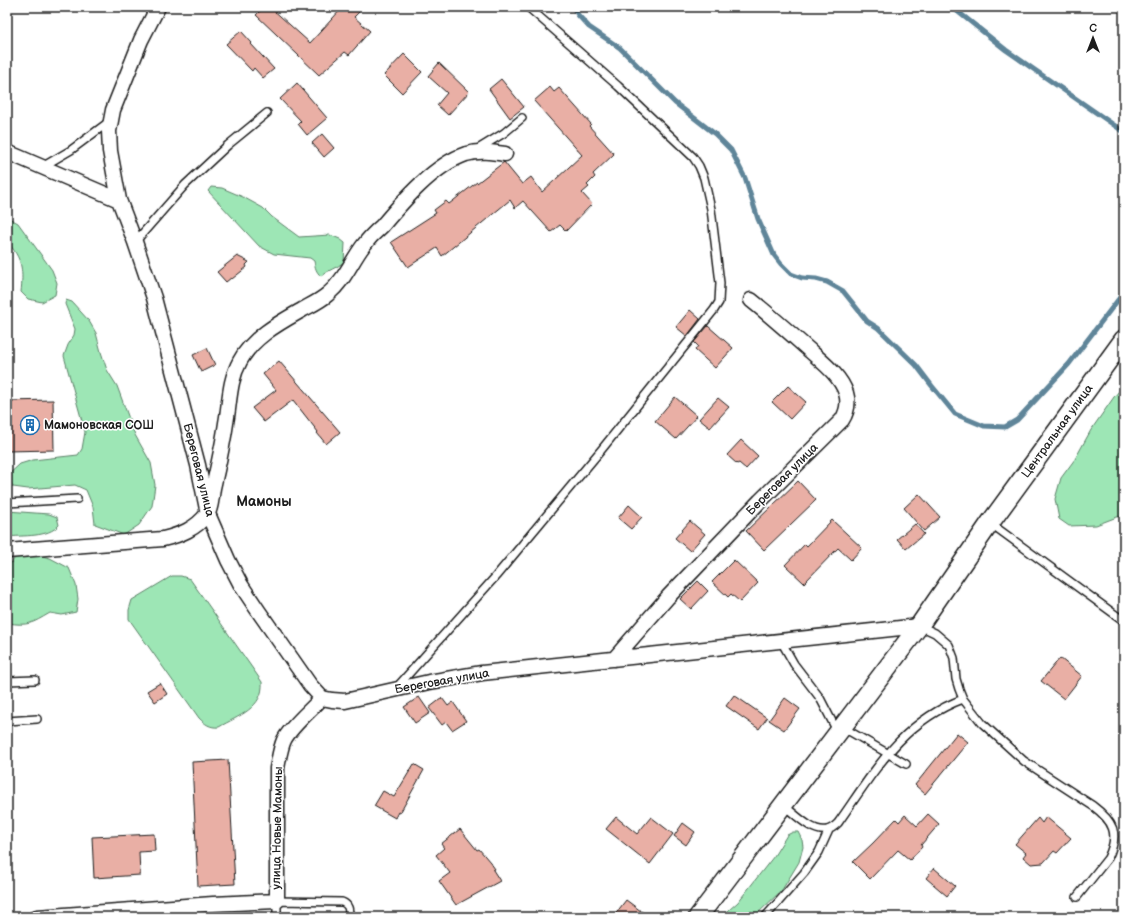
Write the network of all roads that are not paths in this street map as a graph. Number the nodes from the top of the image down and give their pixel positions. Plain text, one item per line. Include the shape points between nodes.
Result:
1 (158, 7) edge
2 (528, 7) edge
3 (267, 113) dead end
4 (522, 118) dead end
5 (111, 120) junction
6 (7, 152) edge
7 (467, 154) junction
8 (505, 154) dead end
9 (42, 167) junction
10 (119, 200) junction
11 (135, 242) junction
12 (751, 300) dead end
13 (1124, 339) edge
14 (77, 499) dead end
15 (7, 503) edge
16 (208, 514) junction
17 (990, 523) junction
18 (7, 551) edge
19 (1124, 621) edge
20 (919, 626) junction
21 (781, 641) junction
22 (614, 659) junction
23 (35, 680) dead end
24 (7, 681) edge
25 (395, 690) junction
26 (322, 698) junction
27 (963, 699) junction
28 (37, 719) dead end
29 (7, 721) edge
30 (840, 729) junction
31 (887, 754) junction
32 (906, 764) dead end
33 (783, 804) junction
34 (829, 830) junction
35 (1078, 897) dead end
36 (276, 901) junction
37 (189, 911) edge
38 (105, 914) edge
39 (37, 917) edge
40 (277, 917) edge
41 (349, 917) edge
42 (698, 917) edge
43 (765, 917) edge

1 - 5 street, Береговая улица via 131,62
2 - 25 lane via 618,86 700,166 711,209 720,283 719,302 602,449 496,576
3 - 11 lane via 190,180
4 - 7 lane via 497,138
5 - 9 lane via 71,150
5 - 10 street, Береговая улица via 110,151
6 - 9 street
7 - 8 street
7 - 16 street via 453,160 411,193 364,246 346,274 327,295 261,336 246,352 232,379
9 - 10 street
10 - 11 street, Береговая улица
11 - 16 street, Береговая улица via 154,298 178,387
12 - 22 street, Береговая улица via 838,378 847,395 846,412 842,420 668,596
13 - 17 street, Центральная улица
14 - 15 lane
16 - 18 street via 189,530 163,539
16 - 26 street, Береговая улица via 241,585 310,685
17 - 19 lane
17 - 20 street, Центральная улица
20 - 21 street, Береговая улица
20 - 27 lane via 935,633 949,645
20 - 30 street, Центральная улица
21 - 22 street, Береговая улица
21 - 30 lane via 794,664
22 - 25 street, Береговая улица via 482,673
23 - 24 lane
25 - 26 street, Береговая улица via 345,701
26 - 36 street, улица Новые Мамоны via 290,730 280,751 277,768
27 - 31 lane via 916,725
27 - 35 lane via 982,723 1024,761 1093,806 1112,824 1113,842 1108,858
28 - 29 lane
30 - 31 lane
30 - 33 street, Центральная улица
31 - 32 lane
31 - 34 lane via 838,823
33 - 34 lane via 812,827
33 - 42 street, Центральная улица
34 - 43 lane via 808,868
36 - 37 street, улица Новые Мамоны
36 - 40 lane
36 - 41 lane via 342,902 349,908
37 - 38 street, улица Новые Мамоны
38 - 39 street, улица Новые Мамоны

